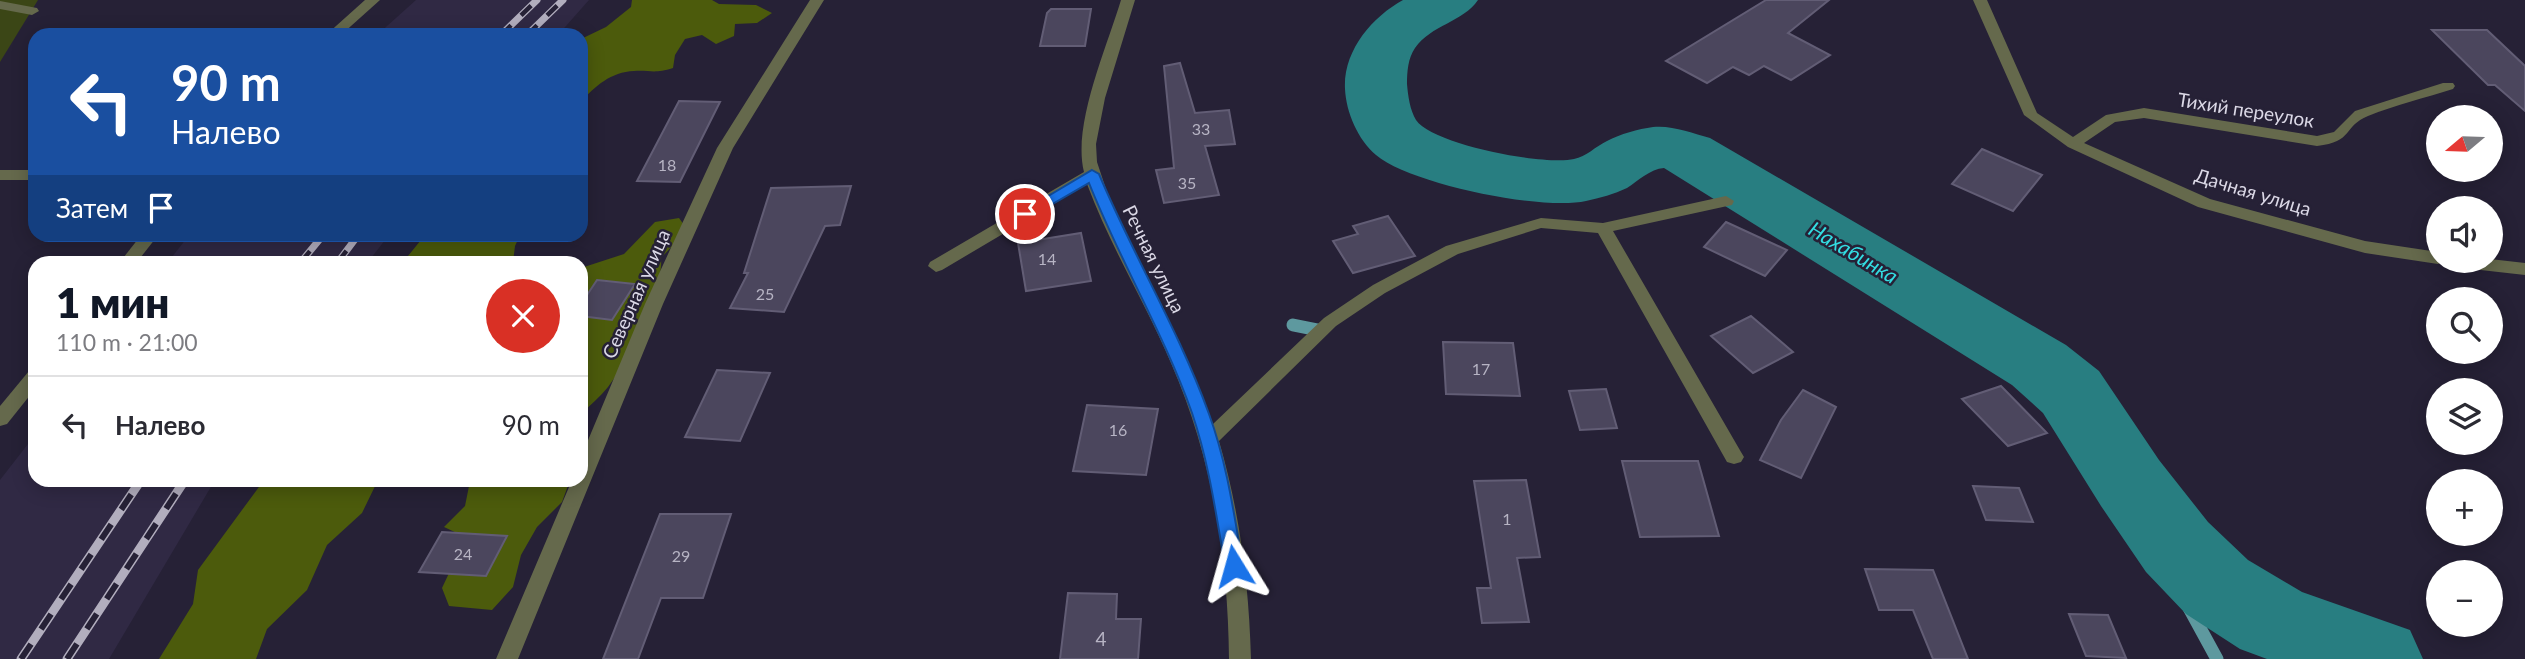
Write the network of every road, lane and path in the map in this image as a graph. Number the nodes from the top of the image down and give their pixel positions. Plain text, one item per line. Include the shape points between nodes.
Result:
1 (373, 0) edge
2 (817, 0) edge
3 (1128, 0) edge
4 (1980, 0) edge
5 (0, 5) edge
6 (32, 11) dead end
7 (342, 28) edge
8 (2448, 86) dead end
9 (2073, 144) junction
10 (0, 174) edge
11 (1092, 174) junction
12 (28, 175) edge
13 (1726, 201) dead end
14 (1604, 228) junction
15 (144, 242) edge
16 (133, 256) edge
17 (2426, 256) edge
18 (936, 266) dead end
19 (2503, 267) edge
20 (2525, 269) edge
21 (28, 385) edge
22 (0, 419) edge
23 (1208, 440) junction
24 (1734, 457) dead end
25 (588, 463) edge
26 (578, 487) edge
27 (507, 659) edge
28 (1240, 659) edge

1 - 7 street
2 - 25 street, Северная улица via 725,148
3 - 11 street, Речная улица via 1107,60 1088,145
4 - 9 street, Дачная улица via 2031,115
5 - 6 street
8 - 9 street, Тихий переулок via 2360,114 2339,138 2329,141 2144,113 2100,123
9 - 17 street, Дачная улица via 2204,203 2365,247
10 - 12 street
11 - 18 street
11 - 23 street, Речная улица via 1162,323
13 - 14 street
14 - 23 street via 1541,223 1452,250 1329,322
14 - 24 street
15 - 16 street
19 - 20 street
21 - 22 street
23 - 28 street, Речная улица via 1231,542 1240,612
26 - 27 street, Северная улица

